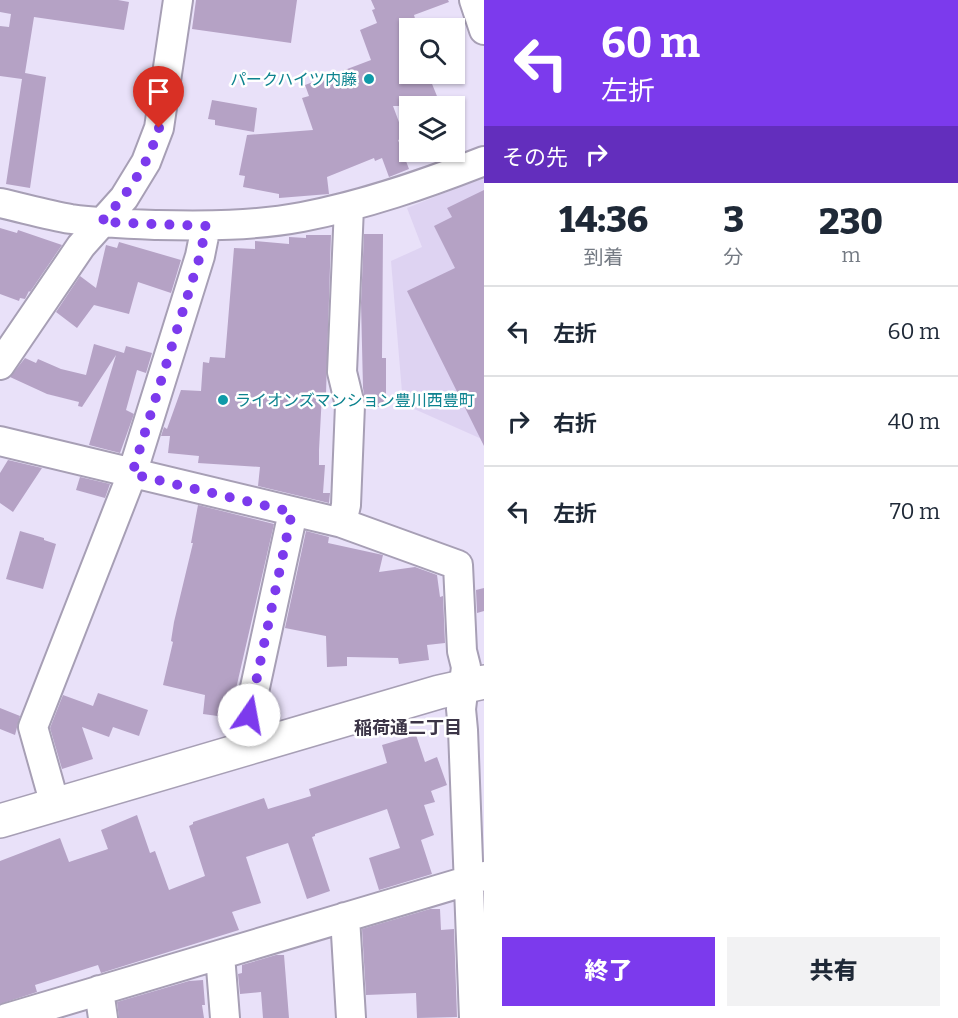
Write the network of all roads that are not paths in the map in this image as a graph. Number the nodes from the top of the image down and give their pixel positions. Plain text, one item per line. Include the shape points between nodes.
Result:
1 (178, 0) edge
2 (474, 0) edge
3 (484, 30) edge
4 (484, 161) edge
5 (0, 203) edge
6 (349, 207) junction
7 (101, 222) junction
8 (206, 226) junction
9 (3, 357) edge
10 (0, 441) edge
11 (132, 474) junction
12 (292, 512) junction
13 (342, 523) junction
14 (474, 684) edge
15 (260, 744) junction
16 (55, 805) junction
17 (0, 821) edge
18 (476, 878) edge
19 (345, 917) junction
20 (220, 955) junction
21 (99, 990) junction
22 (7, 1018) edge
23 (104, 1018) edge
24 (225, 1018) edge
25 (351, 1018) edge
26 (474, 1018) edge

1 - 7 street via 153,146 124,198
2 - 3 street
4 - 6 street
5 - 7 street
6 - 8 street via 299,218
6 - 13 street via 342,372 350,405
7 - 8 street
7 - 9 street
8 - 11 street
10 - 11 street
11 - 12 street
11 - 16 street via 33,727
12 - 13 street
12 - 15 street via 249,715
13 - 14 street via 458,565 462,651
14 - 15 street
14 - 18 street via 461,709
15 - 16 street
16 - 17 street
18 - 19 street
18 - 26 street
19 - 20 street
19 - 25 street
20 - 21 street
20 - 24 street
21 - 22 street
21 - 23 street

